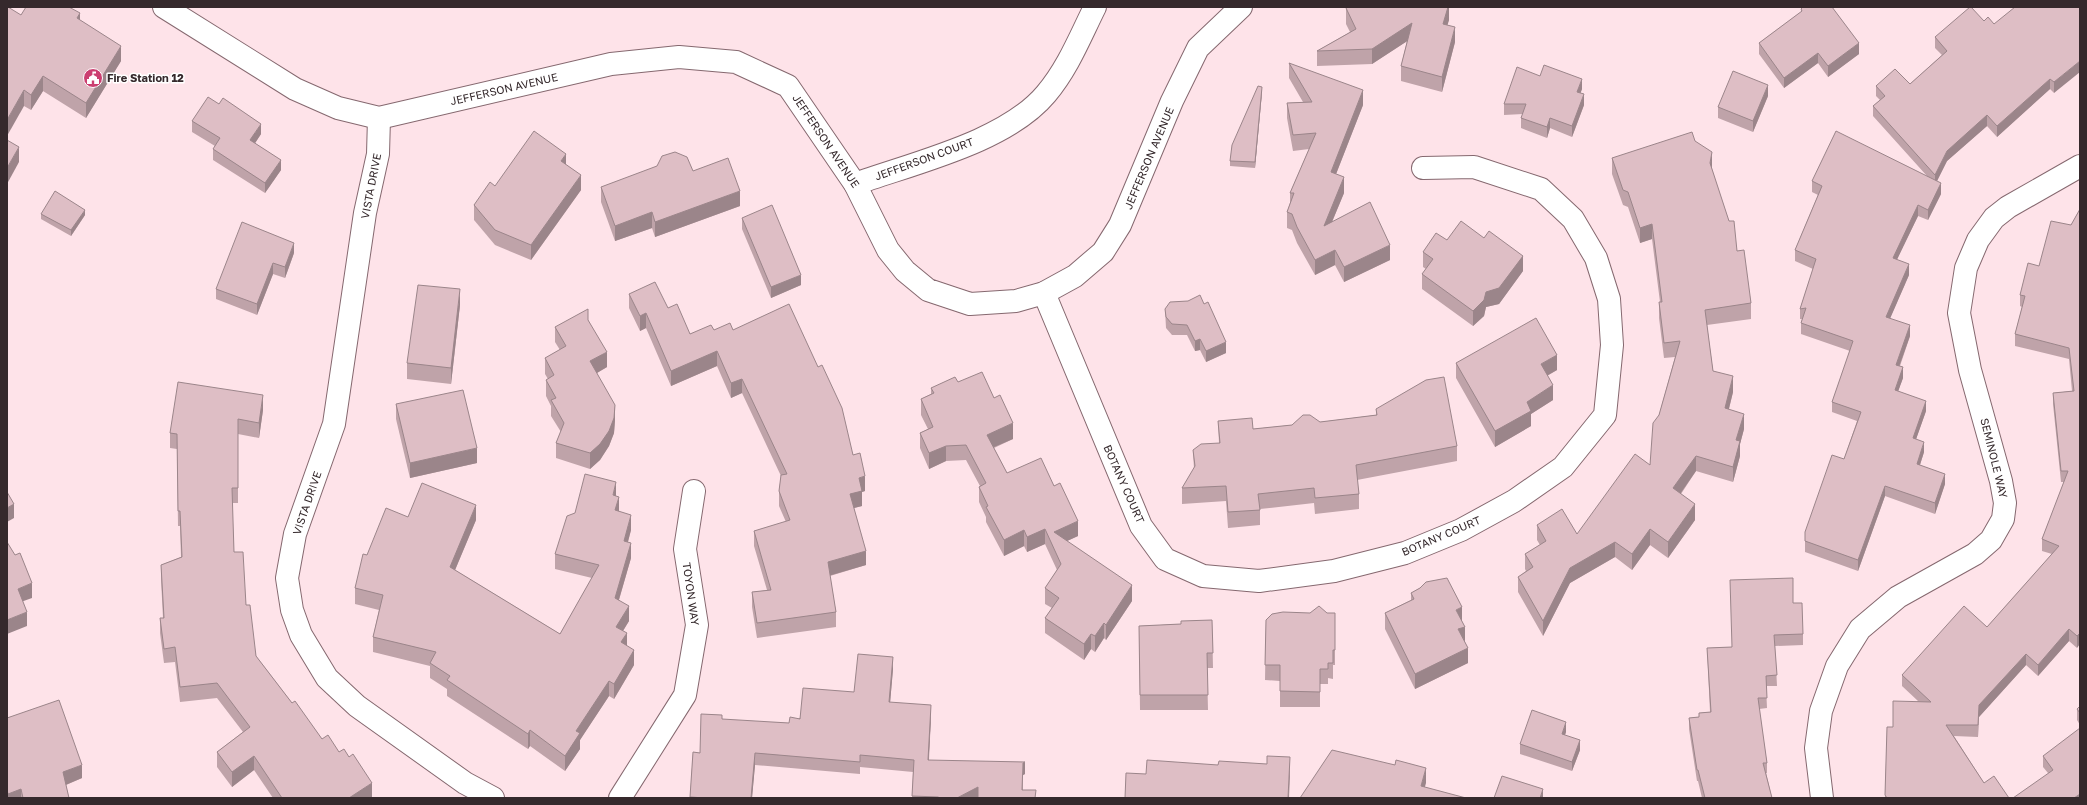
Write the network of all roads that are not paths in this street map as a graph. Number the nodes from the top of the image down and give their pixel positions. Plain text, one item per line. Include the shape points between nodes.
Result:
1 (164, 7) edge
2 (1095, 7) edge
3 (1241, 7) edge
4 (379, 118) junction
5 (2080, 166) edge
6 (1423, 168) dead end
7 (856, 184) junction
8 (1044, 293) junction
9 (694, 491) dead end
10 (493, 798) edge
11 (620, 798) edge
12 (1822, 798) edge

1 - 4 street, JEFFERSON AVENUE via 295,89 338,108
2 - 7 street, JEFFERSON COURT via 1068,63 1046,95 1017,121 958,149
3 - 8 street, JEFFERSON AVENUE via 1198,48 1172,101 1120,225 1103,252 1075,276
4 - 7 street, JEFFERSON AVENUE via 611,64 679,57 736,62 788,86
4 - 10 street, VISTA DRIVE via 378,154 365,213 334,424 294,542 288,578 292,610 301,635 327,678 357,706 465,783
5 - 12 street, SEMINOLE WAY via 2008,207 1994,218 1978,240 1966,268 1959,312 1970,370 2001,481 2005,502 2003,519 1991,540 1975,554 1898,597 1860,629 1837,666 1821,710 1816,748
6 - 8 street, BOTANY COURT via 1474,167 1541,189 1573,219 1596,258 1609,299 1612,345 1605,416 1563,467 1501,508 1461,530 1405,553 1334,571 1259,581 1203,576 1165,559 1141,526
7 - 8 street, JEFFERSON AVENUE via 888,250 905,271 928,290 970,304 1016,301
9 - 11 street, TOYON WAY via 685,549 697,625 685,695

